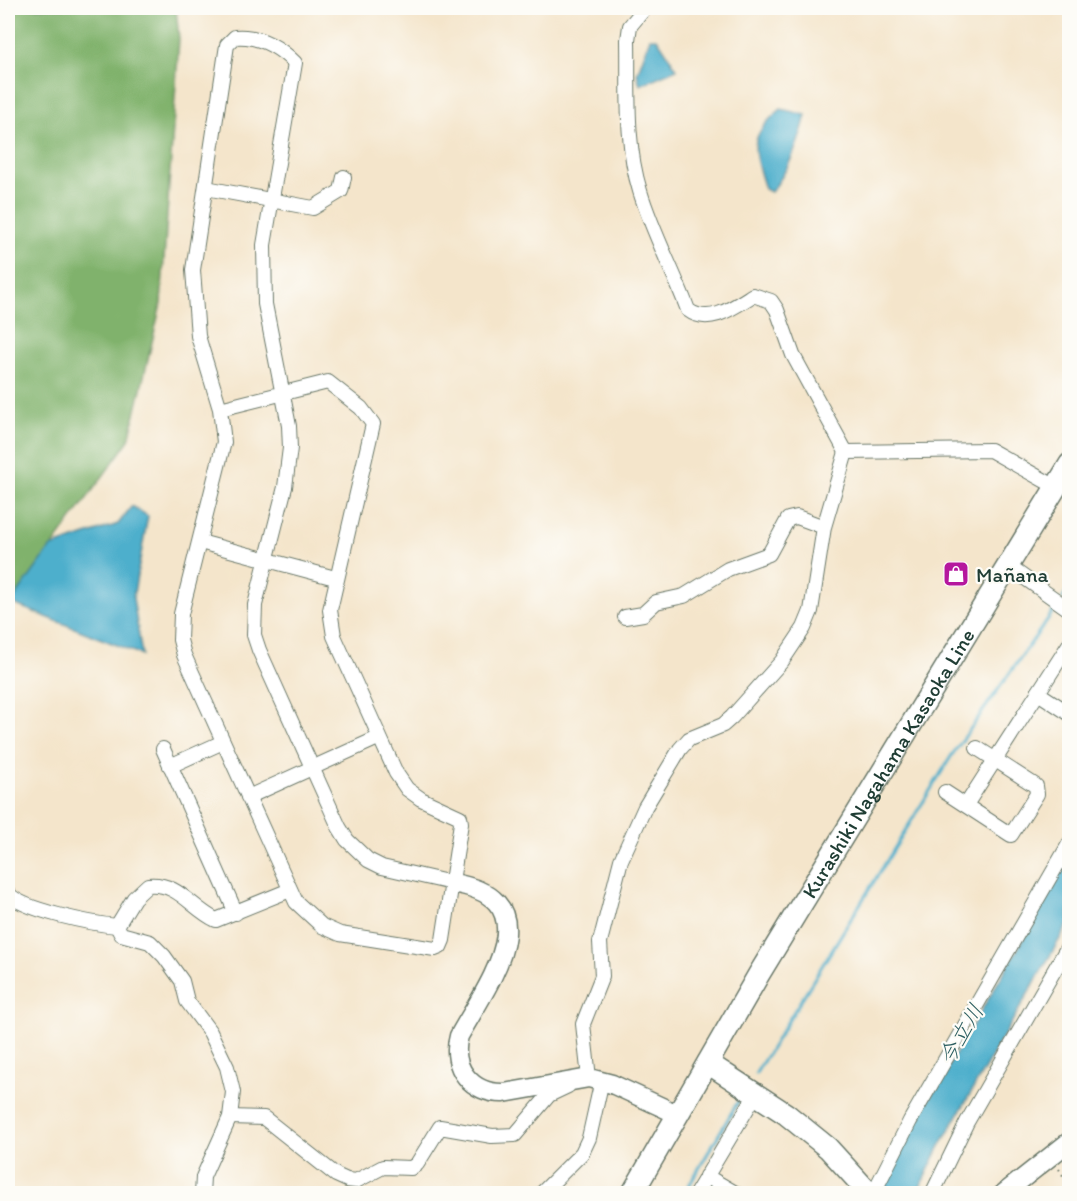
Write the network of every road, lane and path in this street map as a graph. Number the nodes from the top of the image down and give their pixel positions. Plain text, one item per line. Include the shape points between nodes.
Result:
1 (645, 8) edge
2 (344, 177) dead end
3 (206, 188) junction
4 (272, 200) junction
5 (283, 394) junction
6 (220, 409) junction
7 (846, 452) junction
8 (1070, 464) edge
9 (1056, 488) junction
10 (824, 527) junction
11 (200, 542) junction
12 (267, 559) junction
13 (1008, 566) junction
14 (335, 578) junction
15 (1070, 610) edge
16 (625, 617) dead end
17 (1070, 643) edge
18 (1038, 693) junction
19 (1070, 714) edge
20 (378, 738) junction
21 (223, 742) junction
22 (977, 748) dead end
23 (163, 749) dead end
24 (995, 760) junction
25 (170, 766) junction
26 (311, 768) junction
27 (945, 792) dead end
28 (248, 797) junction
29 (966, 805) junction
30 (1069, 844) edge
31 (452, 883) junction
32 (290, 890) junction
33 (8, 893) edge
34 (236, 913) junction
35 (117, 926) junction
36 (1070, 944) edge
37 (708, 1063) junction
38 (588, 1079) junction
39 (756, 1094) junction
40 (679, 1115) junction
41 (230, 1117) junction
42 (1070, 1141) edge
43 (1051, 1155) junction
44 (706, 1176) junction
45 (1070, 1187) edge
46 (869, 1193) edge
47 (202, 1194) edge
48 (541, 1194) edge
49 (632, 1194) edge
50 (696, 1194) edge
51 (737, 1194) edge
52 (932, 1194) edge
53 (1003, 1194) edge

1 - 7 street via 630,27 628,40 633,156 639,190 688,310 706,318 753,295 771,301 793,355
2 - 4 street via 341,191 313,208
3 - 4 street
3 - 4 street via 227,45 235,37 264,40 295,63
3 - 6 street via 193,270 194,297 198,336
4 - 5 street via 264,245 263,287
5 - 6 street
5 - 12 street via 289,426 288,470
5 - 14 street via 328,382 361,408 373,424
6 - 11 street via 224,442
7 - 9 street via 990,450
7 - 10 street
8 - 9 main road, Kurashiki Nagahama Kasaoka Line
9 - 13 main road, Kurashiki Nagahama Kasaoka Line
10 - 16 street via 797,517 788,519 769,554 728,569 684,596 656,602 643,614
10 - 38 street via 811,611 804,628 782,661 732,717 723,725 689,739 680,748 645,807 621,860 600,942 602,976 583,1024
11 - 12 street
11 - 21 street via 181,614 180,640
12 - 14 street
12 - 26 street via 255,605 254,635
13 - 15 street
13 - 37 main road, Kurashiki Nagahama Kasaoka Line
14 - 20 street via 330,610 334,636
17 - 18 street
18 - 19 street
18 - 24 street
20 - 26 street
20 - 31 street via 407,789 421,800 460,817
21 - 25 street
21 - 28 street
22 - 24 street
23 - 25 street
24 - 29 street
24 - 29 street via 1036,786 1037,794 1011,835
25 - 34 street
26 - 28 street
26 - 31 street via 347,840 368,860 382,867
27 - 29 street
28 - 32 street
30 - 46 street
31 - 32 street via 444,940 435,949 340,934 308,915
31 - 38 street via 469,885 494,899 506,919 508,933 501,960 459,1036 456,1054 463,1073 470,1083 491,1093
32 - 34 street
33 - 35 street via 27,905
34 - 35 street via 216,920 168,886 148,885 134,898
35 - 41 street via 121,934 150,942 182,981 187,1001 210,1032 227,1067 233,1092
36 - 52 street via 967,1122
37 - 39 main road
37 - 40 main road, Kurashiki Nagahama Kasaoka Line
38 - 40 street
38 - 41 street via 549,1095 515,1136 440,1127 411,1168 382,1167 356,1180 336,1175 264,1118
38 - 48 street via 589,1138 582,1153
39 - 44 street
39 - 46 main road via 828,1148
40 - 49 main road, Kurashiki Nagahama Kasaoka Line
41 - 47 street via 203,1178
42 - 43 street
43 - 45 path
43 - 53 street
44 - 50 street
44 - 51 street

